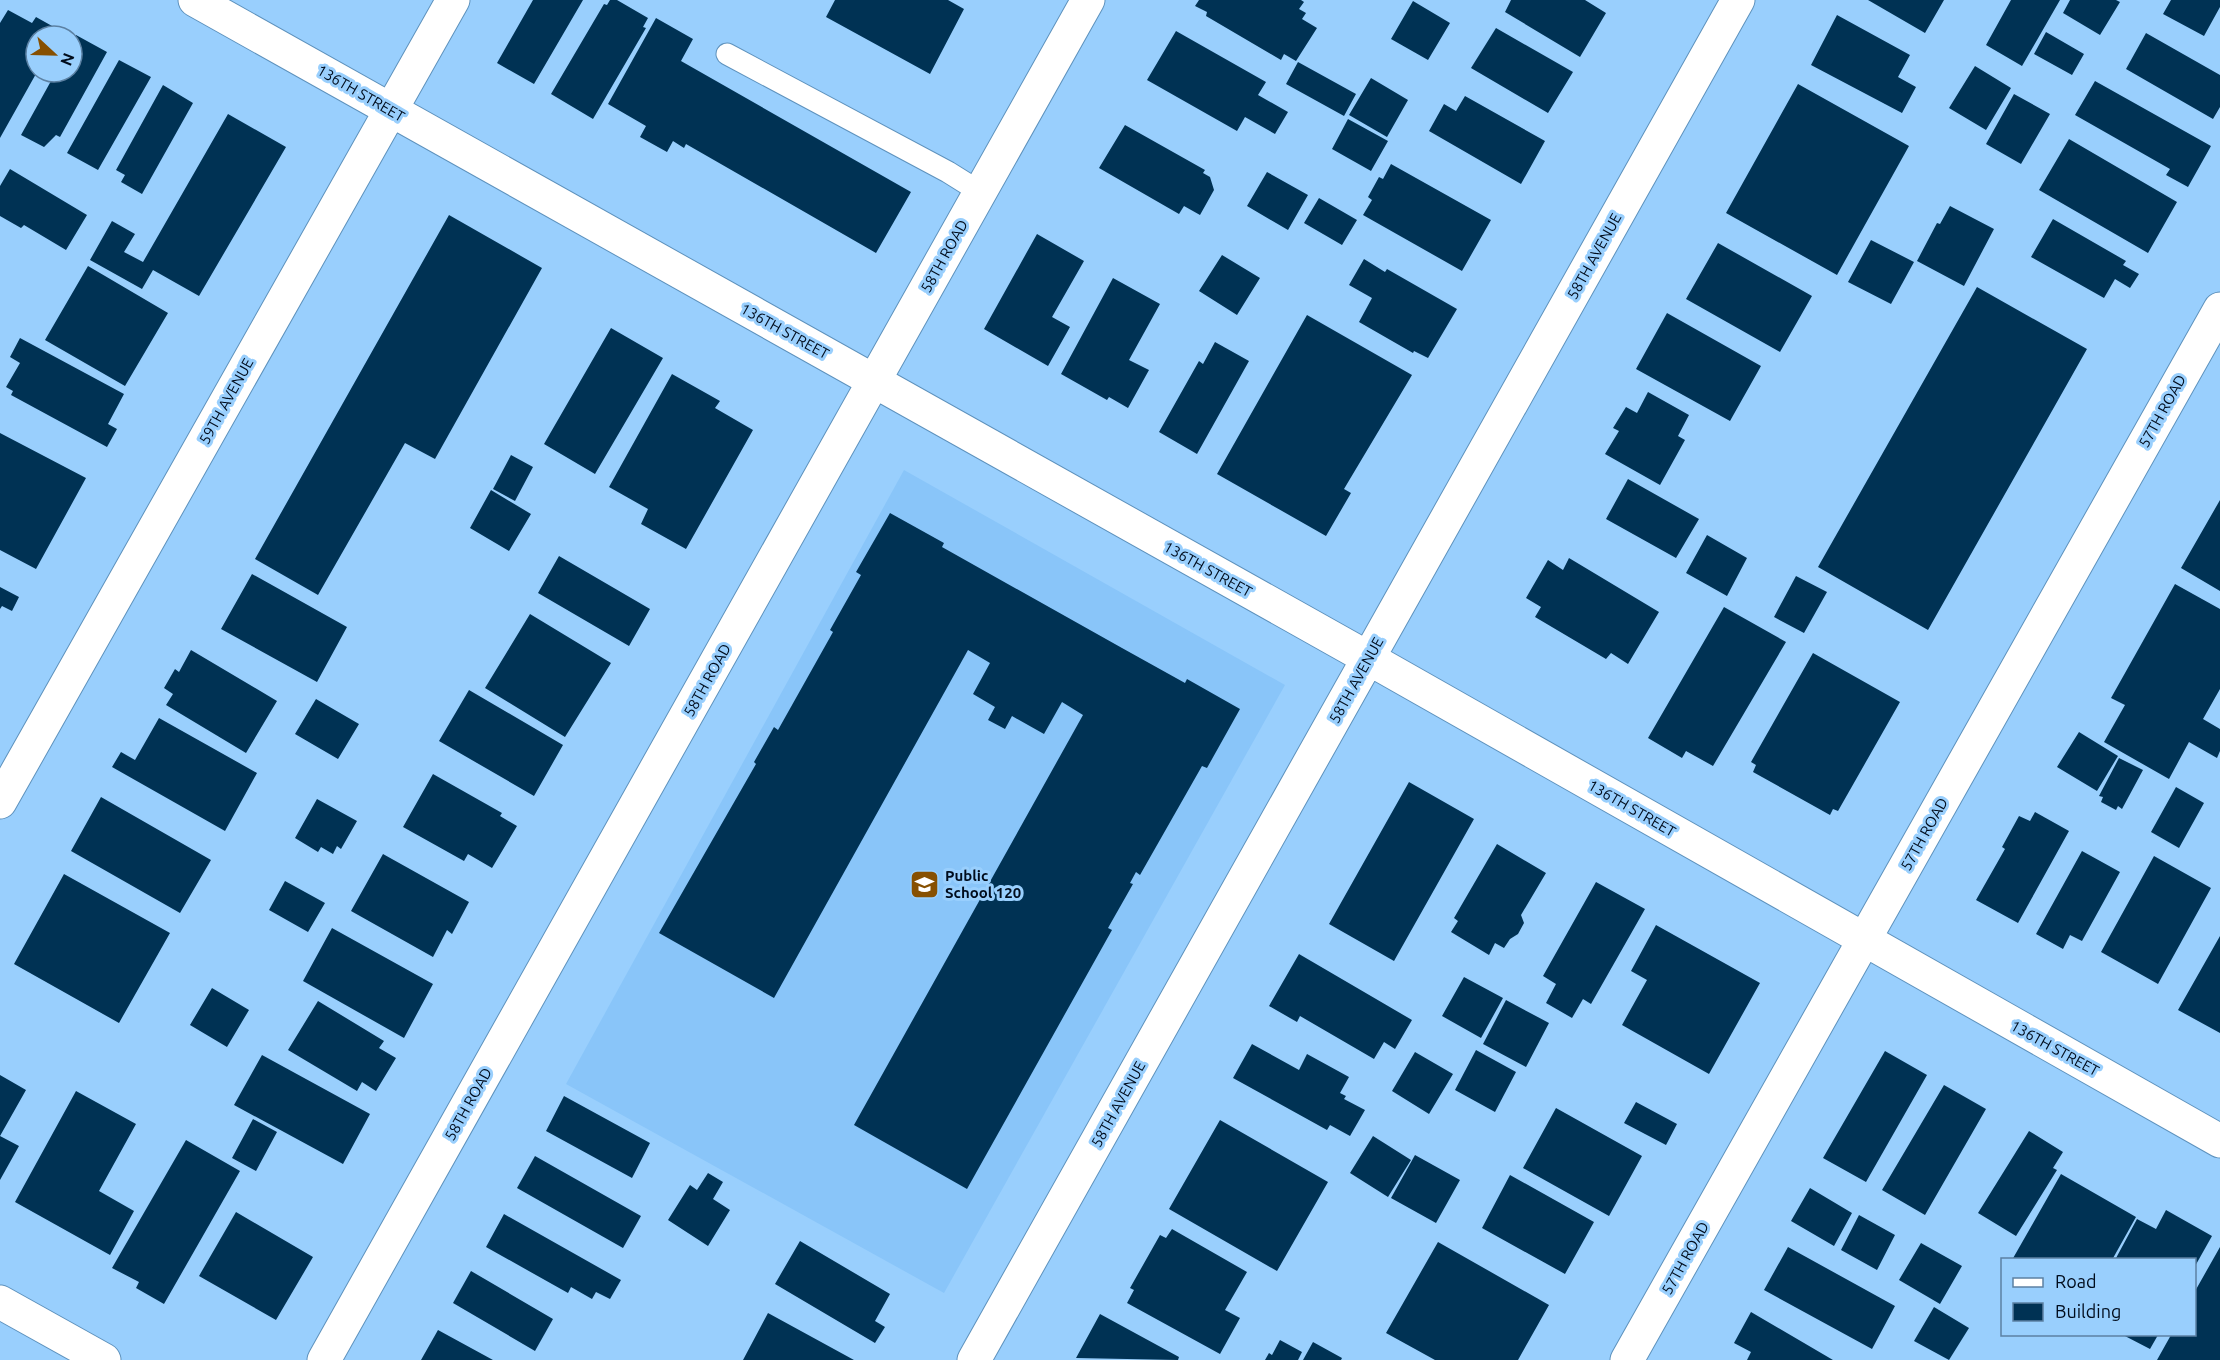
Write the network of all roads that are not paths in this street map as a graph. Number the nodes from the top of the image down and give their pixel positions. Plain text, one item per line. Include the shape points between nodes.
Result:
1 (195, 0) edge
2 (453, 0) edge
3 (1088, 0) edge
4 (1738, 0) edge
5 (727, 54) dead end
6 (390, 110) junction
7 (980, 192) junction
8 (2220, 309) edge
9 (874, 382) junction
10 (1368, 658) junction
11 (0, 802) edge
12 (1864, 940) junction
13 (2220, 1141) edge
14 (0, 1302) edge
15 (104, 1360) edge
16 (324, 1360) edge
17 (974, 1360) edge
18 (1627, 1360) edge

1 - 6 street, 136TH STREET
2 - 6 street, 59TH AVENUE
3 - 7 street, 58TH ROAD
4 - 10 street, 58TH AVENUE
5 - 7 lane
6 - 9 street, 136TH STREET
6 - 11 street, 59TH AVENUE
7 - 9 street, 58TH ROAD
8 - 12 street, 57TH ROAD
9 - 10 street, 136TH STREET
9 - 16 street, 58TH ROAD
10 - 12 street, 136TH STREET
10 - 17 street, 58TH AVENUE
12 - 13 street, 136TH STREET
12 - 18 street, 57TH ROAD
14 - 15 street

